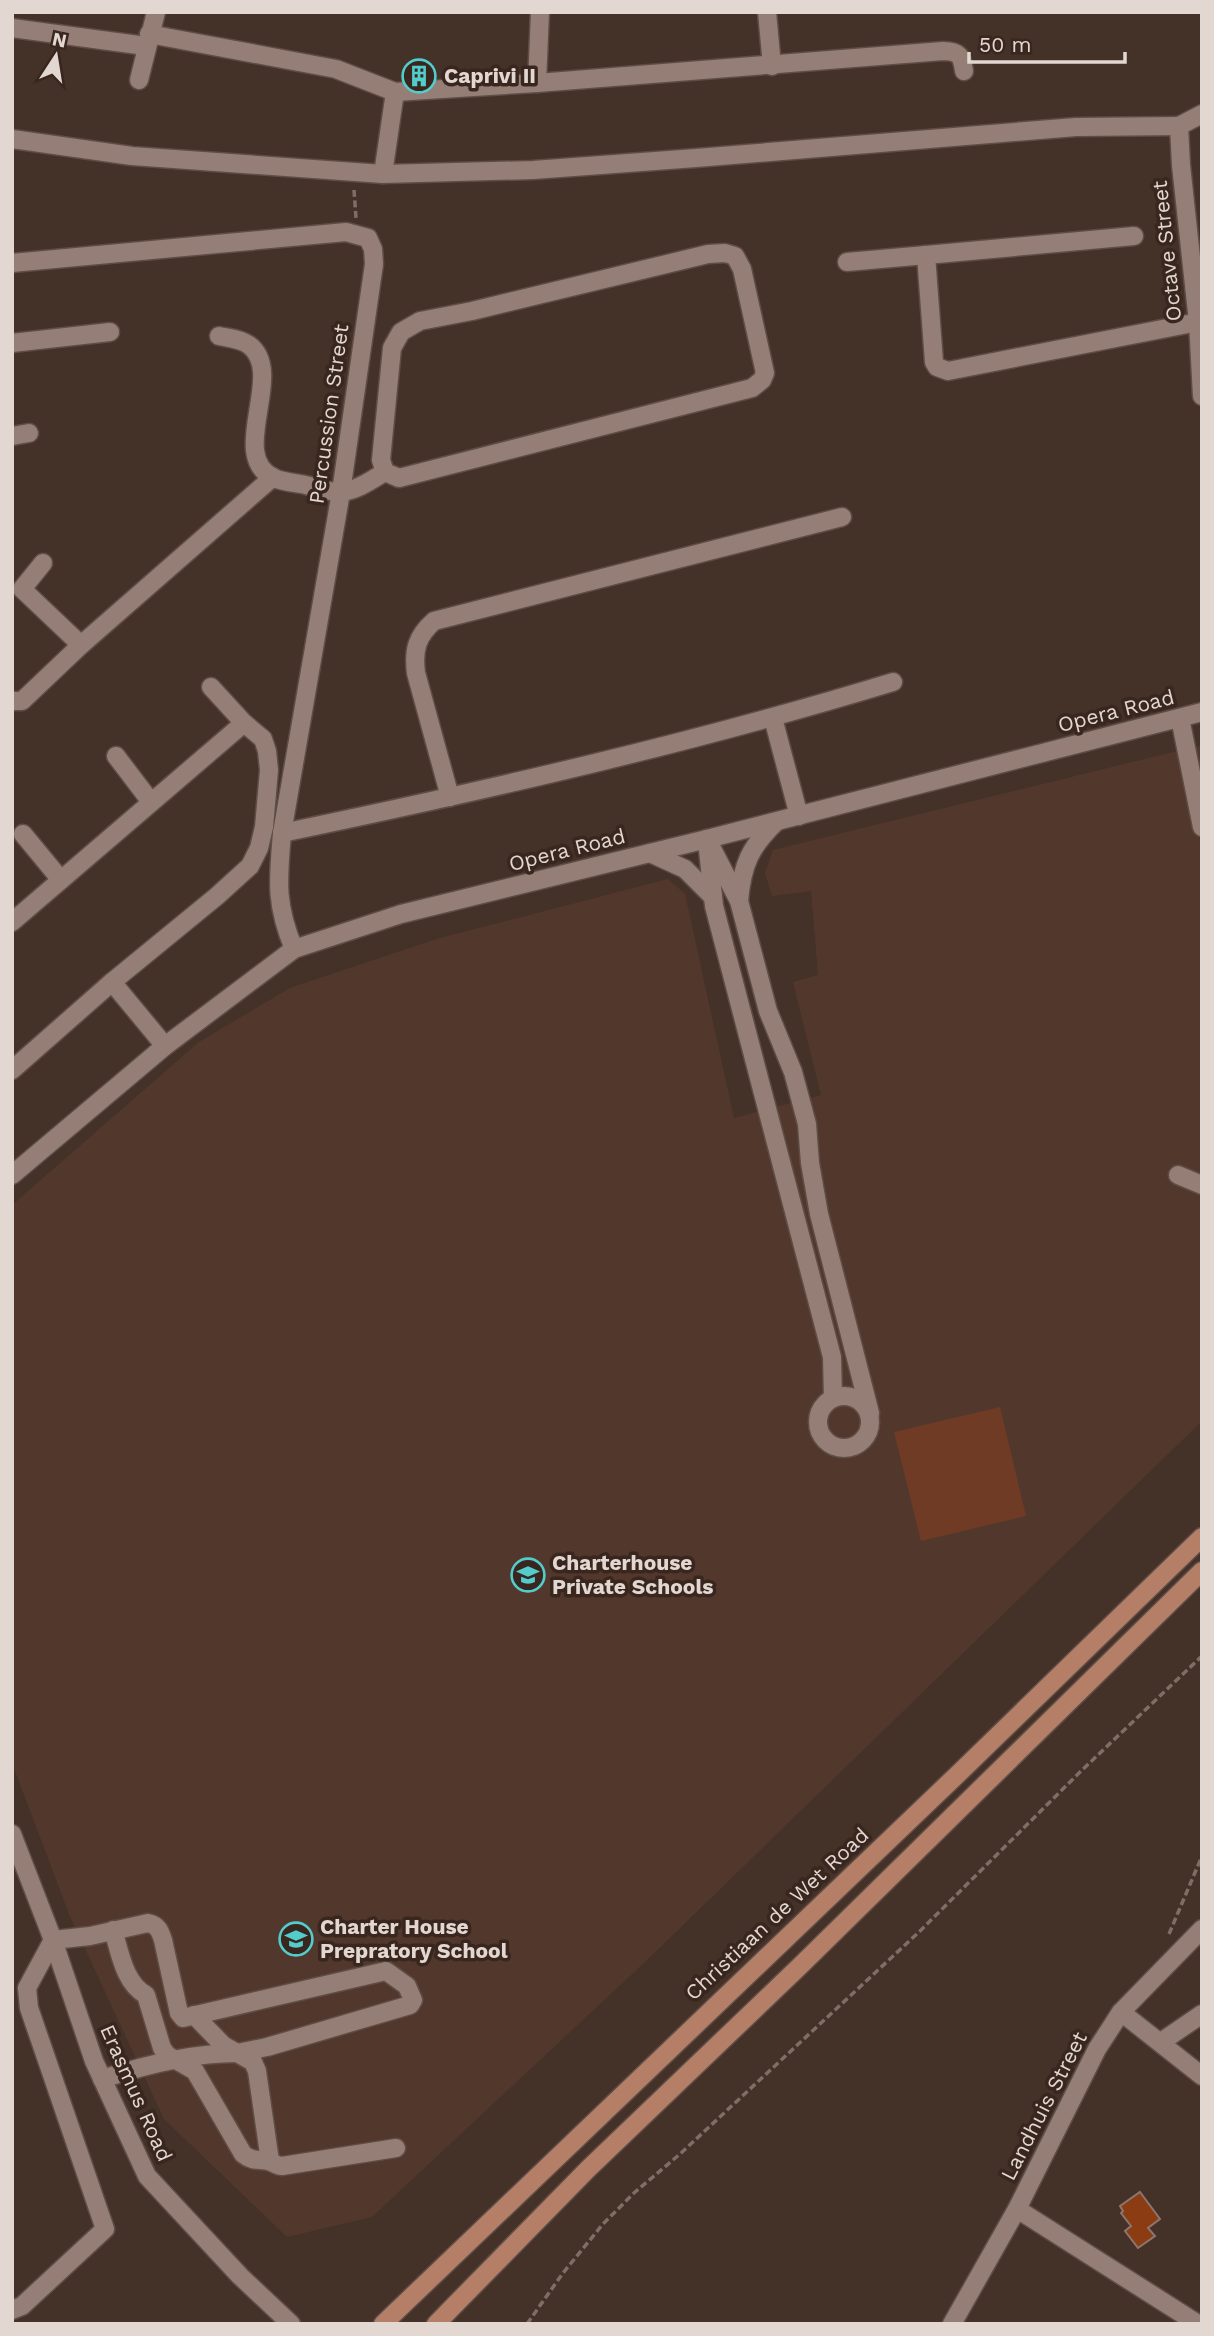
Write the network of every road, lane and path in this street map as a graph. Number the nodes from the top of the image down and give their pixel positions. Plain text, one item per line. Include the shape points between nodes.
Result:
1 (156, 12) edge
2 (540, 12) edge
3 (767, 12) edge
4 (12, 28) edge
5 (147, 40) junction
6 (772, 66) junction
7 (964, 71) dead end
8 (138, 80) dead end
9 (537, 83) junction
10 (395, 92) junction
11 (1202, 114) edge
12 (1179, 126) junction
13 (12, 139) edge
14 (352, 172) junction
15 (383, 174) junction
16 (358, 234) junction
17 (1134, 236) dead end
18 (926, 255) junction
19 (847, 262) dead end
20 (12, 263) edge
21 (1198, 321) junction
22 (110, 332) dead end
23 (219, 336) dead end
24 (12, 343) edge
25 (1202, 396) edge
26 (386, 472) junction
27 (272, 477) junction
28 (341, 492) junction
29 (842, 517) dead end
30 (43, 564) dead end
31 (17, 593) edge
32 (81, 645) junction
33 (894, 682) dead end
34 (211, 687) dead end
35 (12, 701) edge
36 (1202, 712) edge
37 (774, 718) junction
38 (1180, 718) junction
39 (244, 723) junction
40 (116, 756) dead end
41 (450, 797) junction
42 (151, 802) junction
43 (799, 816) junction
44 (776, 822) junction
45 (1202, 827) edge
46 (282, 833) junction
47 (23, 834) dead end
48 (707, 839) junction
49 (650, 853) junction
50 (61, 880) junction
51 (713, 897) junction
52 (739, 901) junction
53 (12, 922) edge
54 (294, 949) junction
55 (112, 982) junction
56 (164, 1046) junction
57 (12, 1070) edge
58 (12, 1175) edge
59 (1178, 1175) dead end
60 (1202, 1185) edge
61 (833, 1398) junction
62 (870, 1413) junction
63 (1202, 1537) edge
64 (1202, 1571) edge
65 (1202, 1656) edge
66 (12, 1834) edge
67 (1202, 1856) edge
68 (1202, 1929) edge
69 (113, 1930) junction
70 (1167, 1937) dead end
71 (53, 1940) junction
72 (173, 1987) junction
73 (146, 1995) junction
74 (1121, 2012) junction
75 (1202, 2014) edge
76 (188, 2017) junction
77 (157, 2036) junction
78 (1161, 2042) junction
79 (237, 2053) junction
80 (175, 2060) junction
81 (1202, 2076) edge
82 (102, 2078) junction
83 (396, 2148) dead end
84 (270, 2161) junction
85 (1017, 2209) junction
86 (12, 2310) edge
87 (291, 2324) edge
88 (383, 2324) edge
89 (436, 2324) edge
90 (527, 2324) edge
91 (952, 2324) edge
92 (1198, 2324) edge

1 - 5 street
2 - 9 street
3 - 6 street
4 - 5 street
5 - 8 street
5 - 10 street via 336,69
6 - 7 street via 953,51 963,59
6 - 9 street
9 - 10 street
10 - 15 street
11 - 12 street
12 - 15 street via 1076,127 561,168
12 - 21 street, Octave Street
13 - 14 street via 132,156
14 - 15 street
14 - 16 path
16 - 20 street
16 - 28 street, Percussion Street via 368,238 374,264
17 - 18 street
18 - 19 street
18 - 21 street via 934,362 948,372
21 - 25 street, Octave Street
22 - 24 street
23 - 27 street via 250,345 261,360 262,388 253,435 257,455
26 - 26 street via 399,478 752,388 765,373 738,260 725,253 708,254 420,321 401,332 392,348 381,460
26 - 28 street
27 - 28 street
27 - 32 street
28 - 46 street, Percussion Street
29 - 41 street via 434,621 423,631 414,656
30 - 31 street
31 - 32 street
32 - 35 street via 22,701
33 - 37 street
34 - 39 street
36 - 38 street, Opera Road
37 - 41 street
37 - 43 street
38 - 43 street, Opera Road
38 - 45 street
39 - 42 street
39 - 55 street via 262,739 269,770 264,827 250,866
40 - 42 street
41 - 46 street
42 - 50 street
43 - 44 street, Opera Road
44 - 48 street, Opera Road
44 - 52 street via 748,856
46 - 54 street, Percussion Street via 279,905
47 - 50 street
48 - 49 street, Opera Road
48 - 51 street
48 - 52 street
49 - 51 street via 685,869
49 - 54 street, Opera Road via 401,914
50 - 53 street
51 - 61 street via 832,1357
52 - 62 street via 768,1011 793,1072 807,1124 819,1214
54 - 56 street, Opera Road
55 - 56 street
55 - 57 street
56 - 58 street, Opera Road
59 - 60 street
61 - 62 street via 850,1396
61 - 62 street via 821,1409 818,1426 833,1446 858,1444 869,1431
63 - 88 main road, Christiaan de Wet Road
64 - 89 main road via 588,2169
65 - 90 path via 919,1932 634,2193 603,2224
66 - 71 street, Erasmus Road
67 - 70 path
68 - 74 street, Landhuis Street
69 - 71 street
69 - 72 street via 155,1924
69 - 73 street via 126,1971
71 - 82 street, Erasmus Road
71 - 86 street via 27,1988 29,2008 105,2229 22,2306
72 - 73 street
72 - 76 street via 179,2013
73 - 77 street
74 - 78 street
74 - 85 street, Landhuis Street via 1097,2049
75 - 78 street
76 - 77 street
76 - 79 street
76 - 79 street via 386,1971 412,1993 410,2005 402,2008
77 - 80 street
78 - 81 street
79 - 80 street
79 - 84 street via 253,2062 257,2071
80 - 82 street
80 - 84 street via 195,2071 243,2154 256,2161
82 - 87 street, Erasmus Road via 147,2176
83 - 84 street via 282,2166
85 - 91 street, Landhuis Street
85 - 92 street

